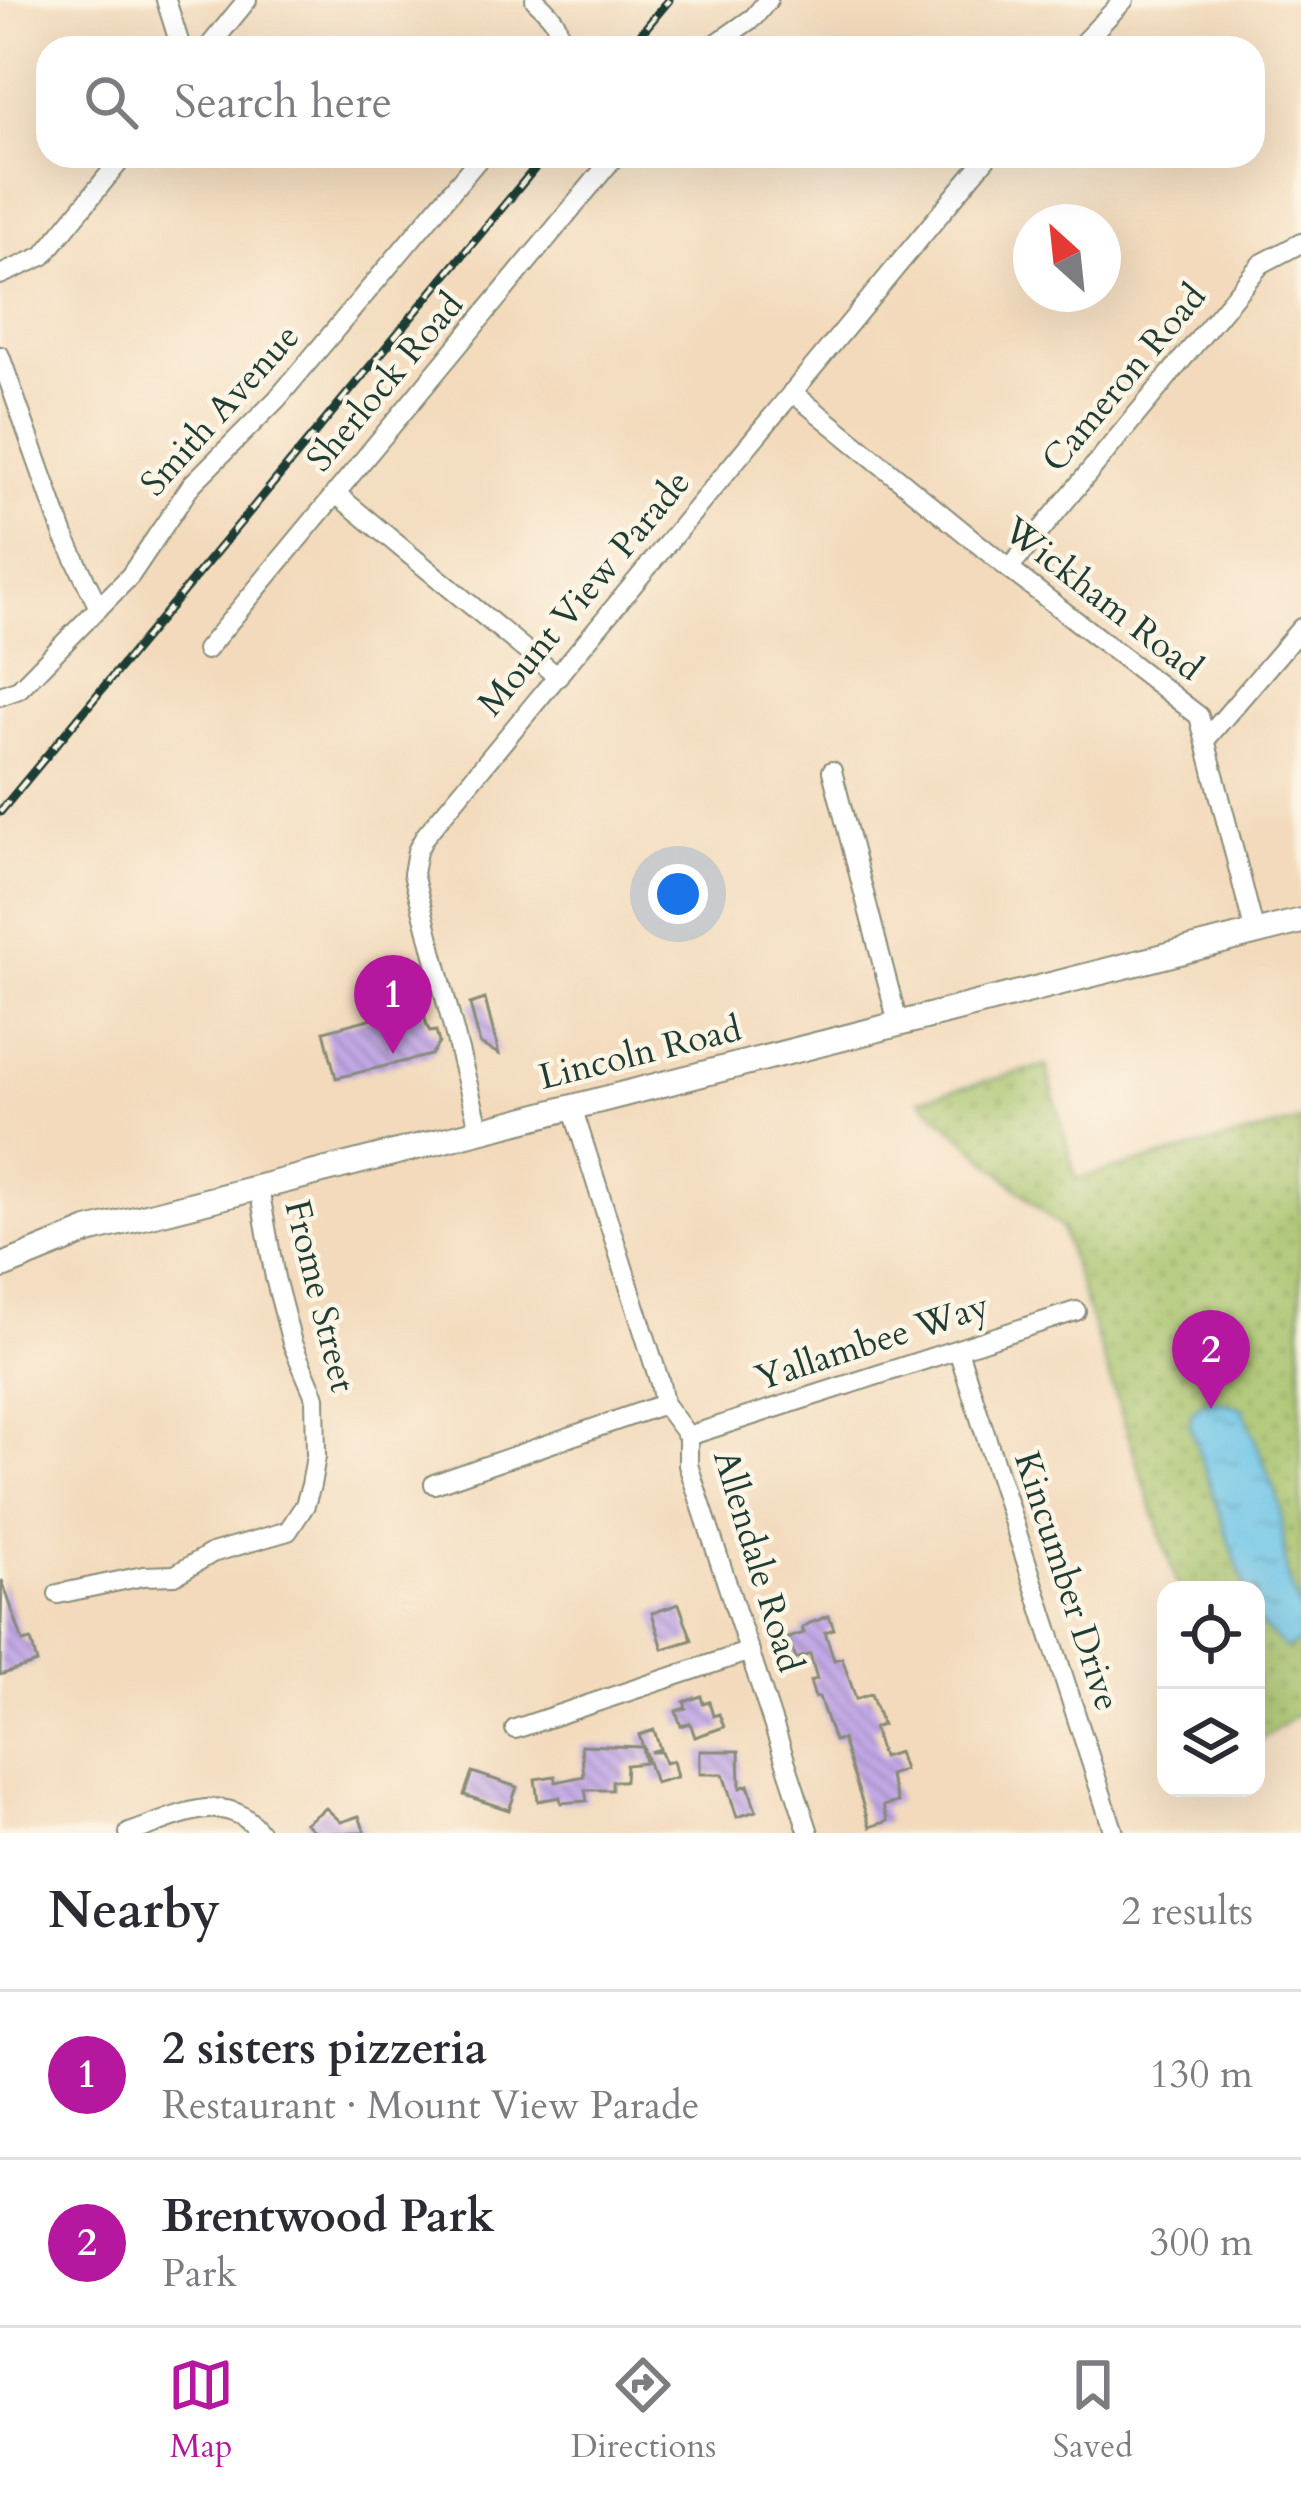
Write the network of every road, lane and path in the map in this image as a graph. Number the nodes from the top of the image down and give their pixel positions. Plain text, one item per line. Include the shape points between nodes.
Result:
1 (166, 0) edge
2 (247, 0) edge
3 (536, 0) edge
4 (768, 0) edge
5 (1124, 0) edge
6 (177, 36) edge
7 (218, 36) edge
8 (561, 36) edge
9 (727, 36) edge
10 (1090, 36) edge
11 (114, 168) edge
12 (471, 168) edge
13 (605, 168) edge
14 (978, 168) edge
15 (1301, 243) edge
16 (0, 274) edge
17 (0, 356) edge
18 (792, 392) junction
19 (335, 493) junction
20 (1009, 569) junction
21 (99, 608) junction
22 (1301, 628) edge
23 (206, 650) dead end
24 (557, 677) junction
25 (0, 696) edge
26 (1207, 738) junction
27 (832, 771) dead end
28 (1301, 921) edge
29 (1255, 933) junction
30 (898, 1023) junction
31 (572, 1108) junction
32 (480, 1131) junction
33 (259, 1188) junction
34 (0, 1267) edge
35 (1076, 1312) dead end
36 (958, 1350) junction
37 (664, 1404) junction
38 (688, 1436) junction
39 (434, 1484) dead end
40 (58, 1594) dead end
41 (750, 1651) junction
42 (515, 1730) dead end
43 (129, 1833) edge
44 (260, 1833) edge
45 (809, 1833) edge
46 (1114, 1833) edge

1 - 6 street
2 - 7 street
3 - 8 street
4 - 9 street
5 - 10 street
11 - 16 street via 44,256
12 - 21 street, Smith Avenue via 277,399 192,484
13 - 19 street, Sherlock Road
14 - 18 street, Mount View Parade
15 - 20 street, Cameron Road via 1262,264
17 - 21 street via 64,536
18 - 20 street, Wickham Road
18 - 24 street, Mount View Parade
19 - 23 street, Sherlock Road
19 - 24 street
20 - 26 street, Wickham Road via 1198,716
21 - 25 street, Smith Avenue via 19,689
22 - 26 street
24 - 32 street, Mount View Parade via 425,836 414,862
26 - 29 street, Wickham Road
27 - 30 street
28 - 29 main road, Lincoln Road
29 - 30 main road, Lincoln Road
30 - 31 main road, Lincoln Road
31 - 32 main road, Lincoln Road
31 - 37 street, Allendale Road
32 - 33 main road, Lincoln Road
33 - 34 main road, Lincoln Road via 88,1231
33 - 40 street, Frome Street via 292,1343 314,1397 316,1456 305,1504 288,1531 212,1553 175,1575
35 - 36 street, Yallambee Way
36 - 38 street, Yallambee Way
36 - 46 street, Kincumber Drive
37 - 38 street, Allendale Road
37 - 39 street
38 - 41 street, Allendale Road via 688,1465
41 - 42 street
41 - 45 street, Allendale Road
43 - 44 street via 230,1807

